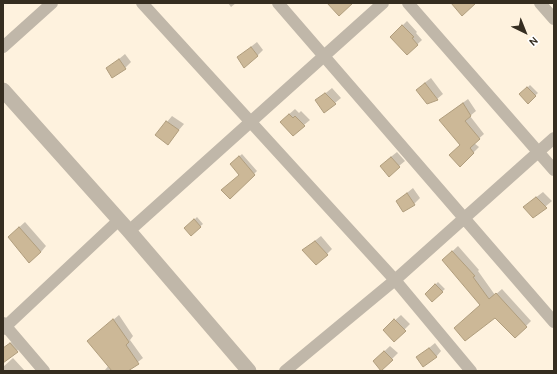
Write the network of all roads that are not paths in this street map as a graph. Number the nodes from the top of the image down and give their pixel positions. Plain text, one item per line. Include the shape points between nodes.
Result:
1 (52, 3) edge
2 (142, 3) edge
3 (278, 3) edge
4 (383, 3) edge
5 (408, 3) edge
6 (540, 3) edge
7 (554, 19) edge
8 (3, 47) edge
9 (324, 56) junction
10 (3, 90) edge
11 (250, 121) junction
12 (554, 138) edge
13 (538, 151) junction
14 (554, 170) edge
15 (462, 218) junction
16 (119, 220) junction
17 (129, 231) junction
18 (395, 280) junction
19 (554, 322) edge
20 (4, 326) edge
21 (44, 371) edge
22 (249, 371) edge
23 (285, 371) edge
24 (471, 371) edge

1 - 8 street
2 - 11 street
3 - 9 street
4 - 9 street
5 - 13 street
6 - 7 street
9 - 11 street
9 - 15 street
10 - 16 street
11 - 17 street
11 - 18 street
12 - 13 street
13 - 14 street
13 - 15 street
15 - 18 street
15 - 19 street
16 - 17 street
16 - 20 street
17 - 22 street
18 - 23 street
18 - 24 street
20 - 21 street

